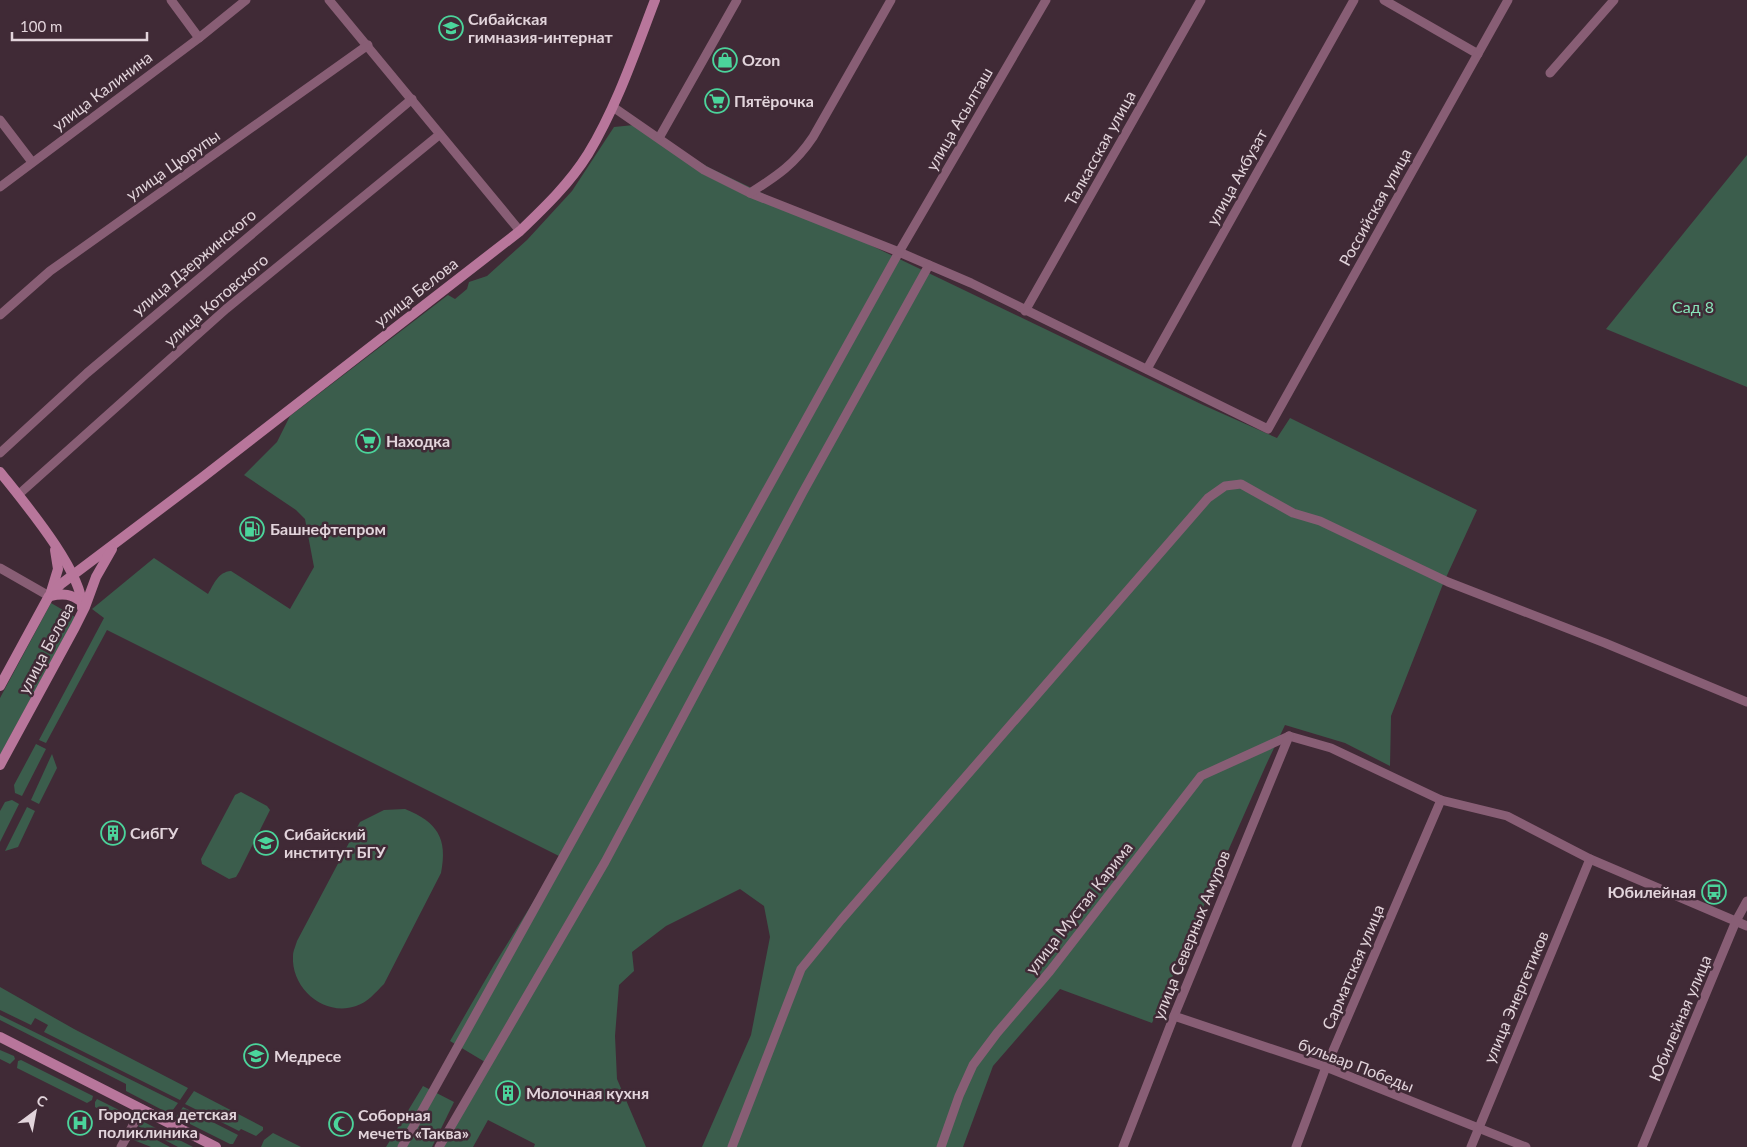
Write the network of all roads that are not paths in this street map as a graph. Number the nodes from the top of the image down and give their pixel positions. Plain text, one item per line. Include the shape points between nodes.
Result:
1 (171, 0) edge
2 (246, 0) edge
3 (330, 0) edge
4 (655, 0) edge
5 (737, 0) edge
6 (891, 0) edge
7 (1046, 0) edge
8 (1201, 0) edge
9 (1354, 0) edge
10 (1384, 0) edge
11 (1508, 0) edge
12 (1614, 0) edge
13 (199, 38) junction
14 (368, 45) junction
15 (1478, 54) junction
16 (1550, 73) dead end
17 (412, 99) junction
18 (613, 107) junction
19 (0, 120) edge
20 (440, 135) junction
21 (659, 138) junction
22 (32, 162) junction
23 (0, 187) edge
24 (750, 193) junction
25 (520, 231) junction
26 (899, 252) junction
27 (929, 265) junction
28 (1025, 311) junction
29 (0, 315) edge
30 (1147, 369) junction
31 (0, 453) edge
32 (0, 472) edge
33 (18, 495) junction
34 (54, 544) junction
35 (116, 544) junction
36 (0, 568) edge
37 (73, 574) junction
38 (50, 596) junction
39 (82, 602) junction
40 (81, 614) junction
41 (0, 686) edge
42 (1747, 702) edge
43 (1289, 736) junction
44 (0, 765) edge
45 (1441, 800) junction
46 (1590, 859) junction
47 (1747, 901) edge
48 (1736, 921) junction
49 (1747, 926) edge
50 (1174, 1016) junction
51 (0, 1037) edge
52 (1326, 1067) junction
53 (142, 1109) junction
54 (1478, 1129) junction
55 (122, 1147) edge
56 (216, 1147) edge
57 (402, 1147) edge
58 (439, 1147) edge
59 (732, 1147) edge
60 (941, 1147) edge
61 (1123, 1147) edge
62 (1296, 1147) edge
63 (1471, 1147) edge
64 (1526, 1147) edge
65 (1642, 1147) edge

1 - 13 street
2 - 13 street, улица Калинина
3 - 14 street
4 - 18 main road, улица Белова
5 - 21 street
6 - 24 street via 803,152 792,164
7 - 26 street, улица Асылташ
8 - 28 street, Талкасская улица
9 - 30 street, улица Акбузат
10 - 15 street
11 - 15 street, Российская улица
12 - 16 street
13 - 22 street, улица Калинина
14 - 17 street
14 - 29 street, улица Цюрупы via 50,271
15 - 30 street, Российская улица via 1268,429
17 - 20 street
17 - 31 street, улица Дзержинского via 86,373
18 - 21 street
18 - 25 main road, улица Белова via 588,154 567,183
19 - 22 street
20 - 25 street
20 - 33 street, улица Котовского via 226,309
21 - 24 street via 704,170
22 - 23 street, улица Калинина
24 - 26 street
25 - 35 main road, улица Белова
26 - 27 street
26 - 57 street, улица Асылташ
27 - 28 street
27 - 58 street via 798,500 605,862
28 - 30 street
32 - 33 main road
33 - 34 main road
34 - 37 main road
34 - 38 main road via 58,570
35 - 37 main road, улица Белова
35 - 40 main road, улица Белова via 96,577
36 - 38 street
37 - 38 main road, улица Белова
37 - 39 main road
38 - 39 main road via 62,593
38 - 41 main road, улица Белова
39 - 40 main road
40 - 44 main road, улица Белова
42 - 59 street via 1448,582 1320,521 1293,513 1241,484 1225,486 1208,498 801,969
43 - 45 street via 1331,748
43 - 50 street, улица Северных Амуров
43 - 60 street, улица Мустая Карима via 1201,776 973,1065
45 - 46 street via 1507,816
45 - 52 street, Сарматская улица
46 - 48 street
46 - 54 street, улица Энергетиков
47 - 48 street, Юбилейная улица
48 - 49 street
48 - 65 street, Юбилейная улица
50 - 52 street, бульвар Победы
50 - 61 street, улица Северных Амуров
51 - 53 main road
52 - 54 street, бульвар Победы
52 - 62 street, Сарматская улица
53 - 55 street
53 - 56 main road
54 - 63 street, улица Энергетиков
54 - 64 street, бульвар Победы

